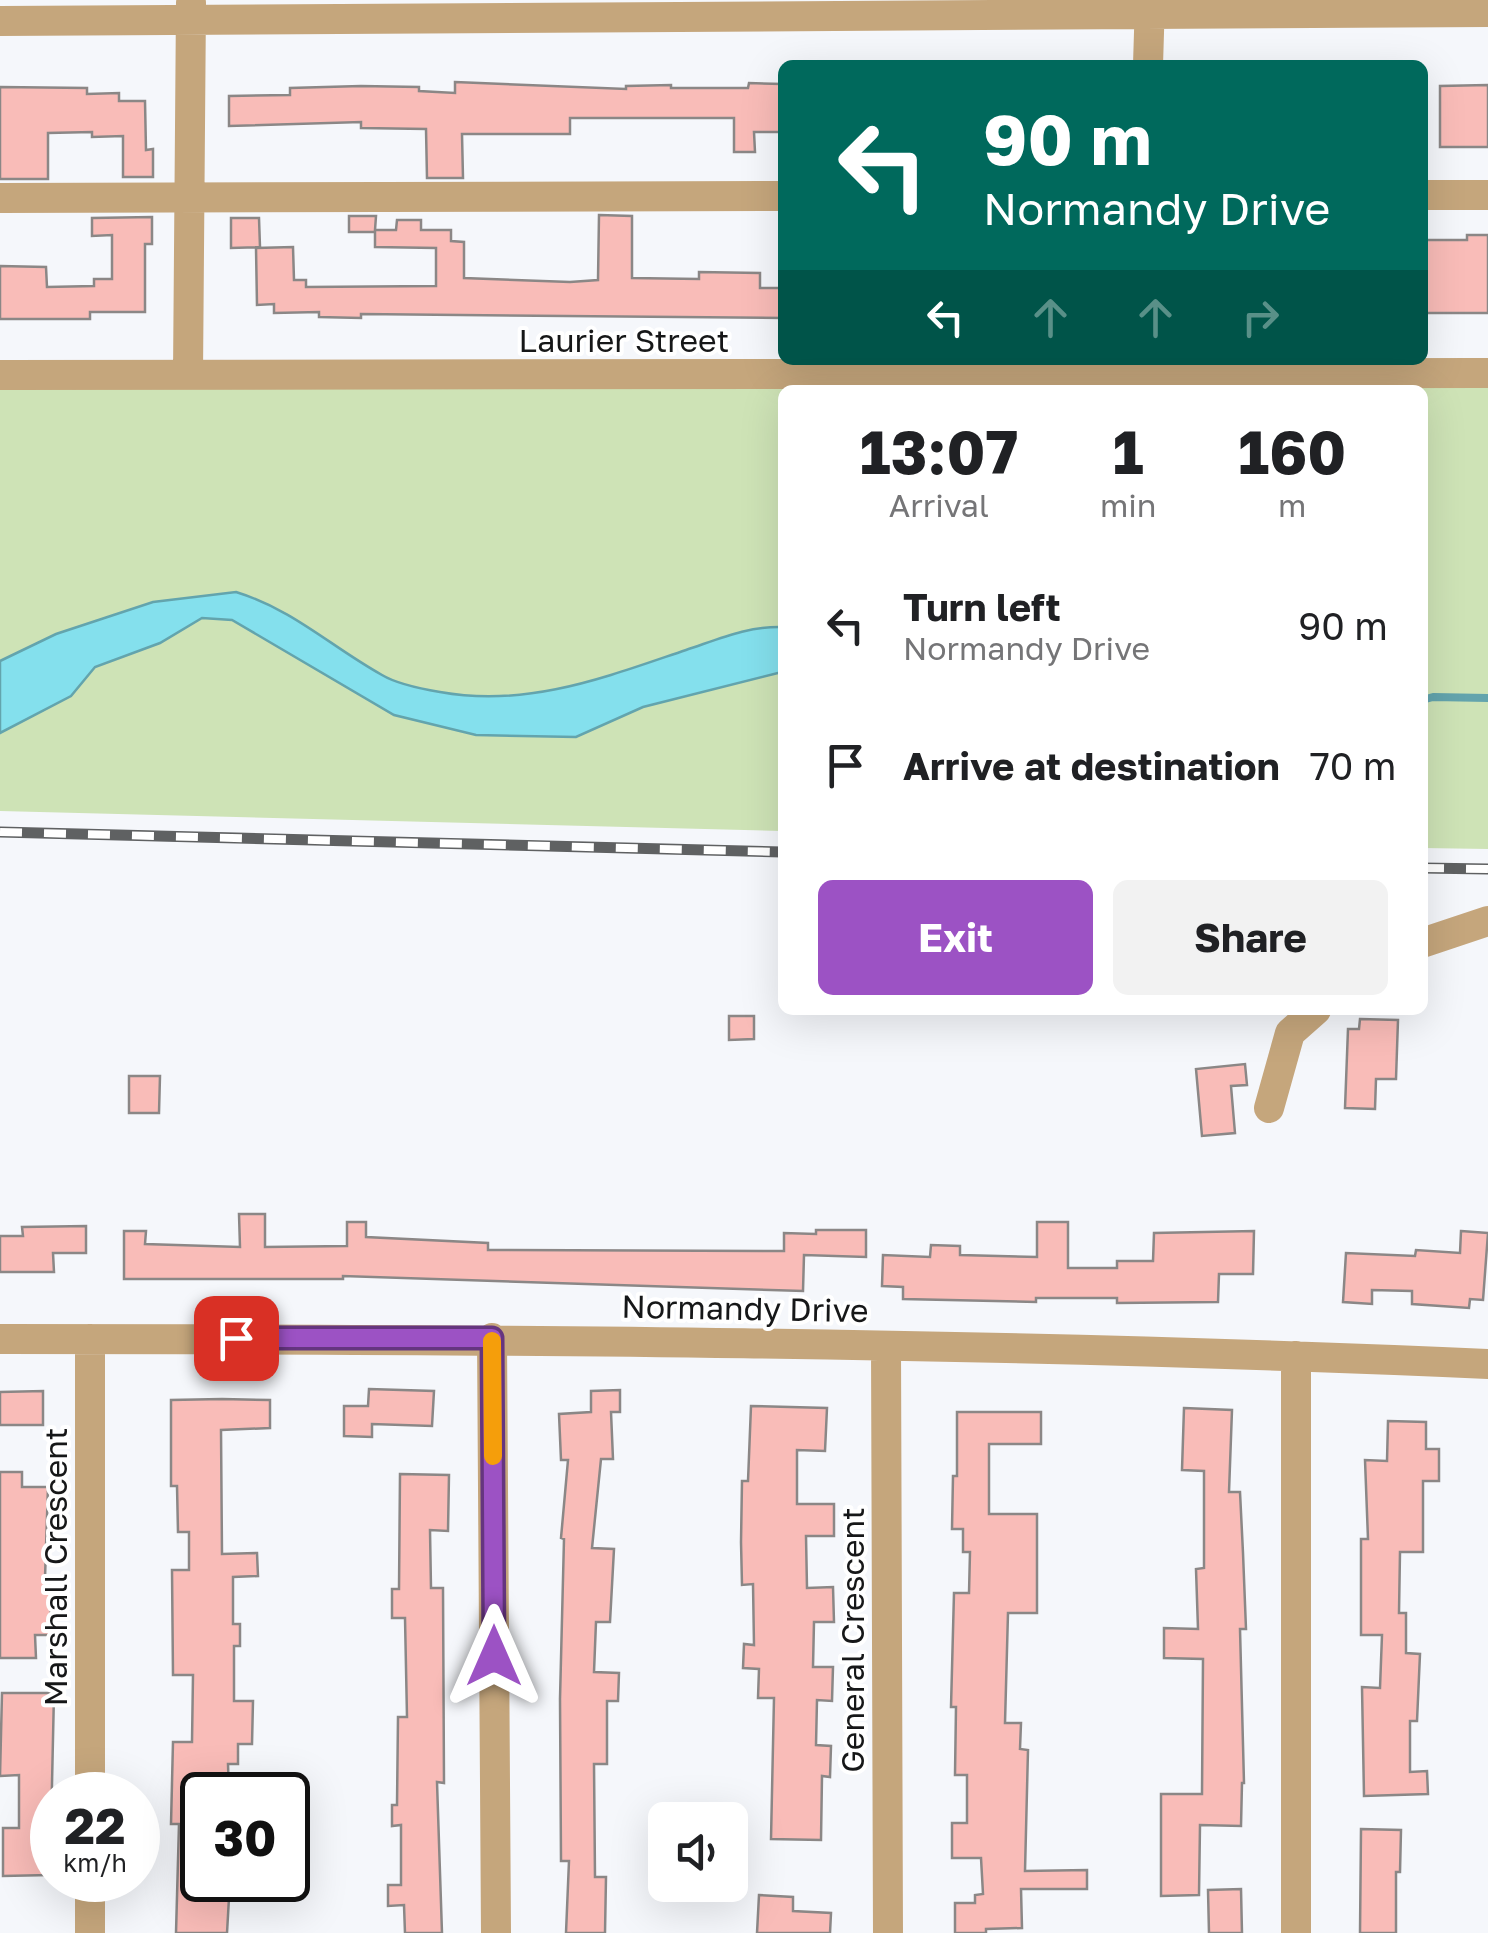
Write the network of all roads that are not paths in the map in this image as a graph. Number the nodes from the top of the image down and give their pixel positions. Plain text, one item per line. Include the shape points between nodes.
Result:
1 (1150, 8) edge
2 (191, 10) edge
3 (1488, 12) edge
4 (0, 21) edge
5 (1148, 60) edge
6 (1428, 195) edge
7 (1488, 195) edge
8 (778, 196) edge
9 (0, 198) edge
10 (188, 198) junction
11 (1149, 367) edge
12 (1488, 373) edge
13 (0, 375) edge
14 (188, 375) junction
15 (1488, 921) edge
16 (1428, 941) edge
17 (1311, 1015) edge
18 (1269, 1108) dead end
19 (0, 1338) edge
20 (90, 1338) junction
21 (492, 1338) junction
22 (886, 1346) junction
23 (1296, 1356) junction
24 (1488, 1364) edge
25 (90, 1772) edge
26 (90, 1902) edge
27 (90, 1933) edge
28 (496, 1933) edge
29 (888, 1933) edge
30 (1296, 1933) edge

1 - 2 street
1 - 3 street
1 - 5 street
2 - 4 street
2 - 10 street
6 - 7 street
8 - 10 street
9 - 10 street
10 - 14 street
11 - 12 street, Laurier Street
11 - 14 street, Laurier Street
13 - 14 street, Laurier Street
15 - 16 street
17 - 18 street via 1290,1034
19 - 20 street, Normandy Drive
20 - 21 street, Normandy Drive
20 - 25 street, Marshall Crescent
21 - 22 street, Normandy Drive
21 - 28 street
22 - 23 street, Normandy Drive
22 - 29 street, General Crescent
23 - 24 street, Normandy Drive
23 - 30 street
26 - 27 street

